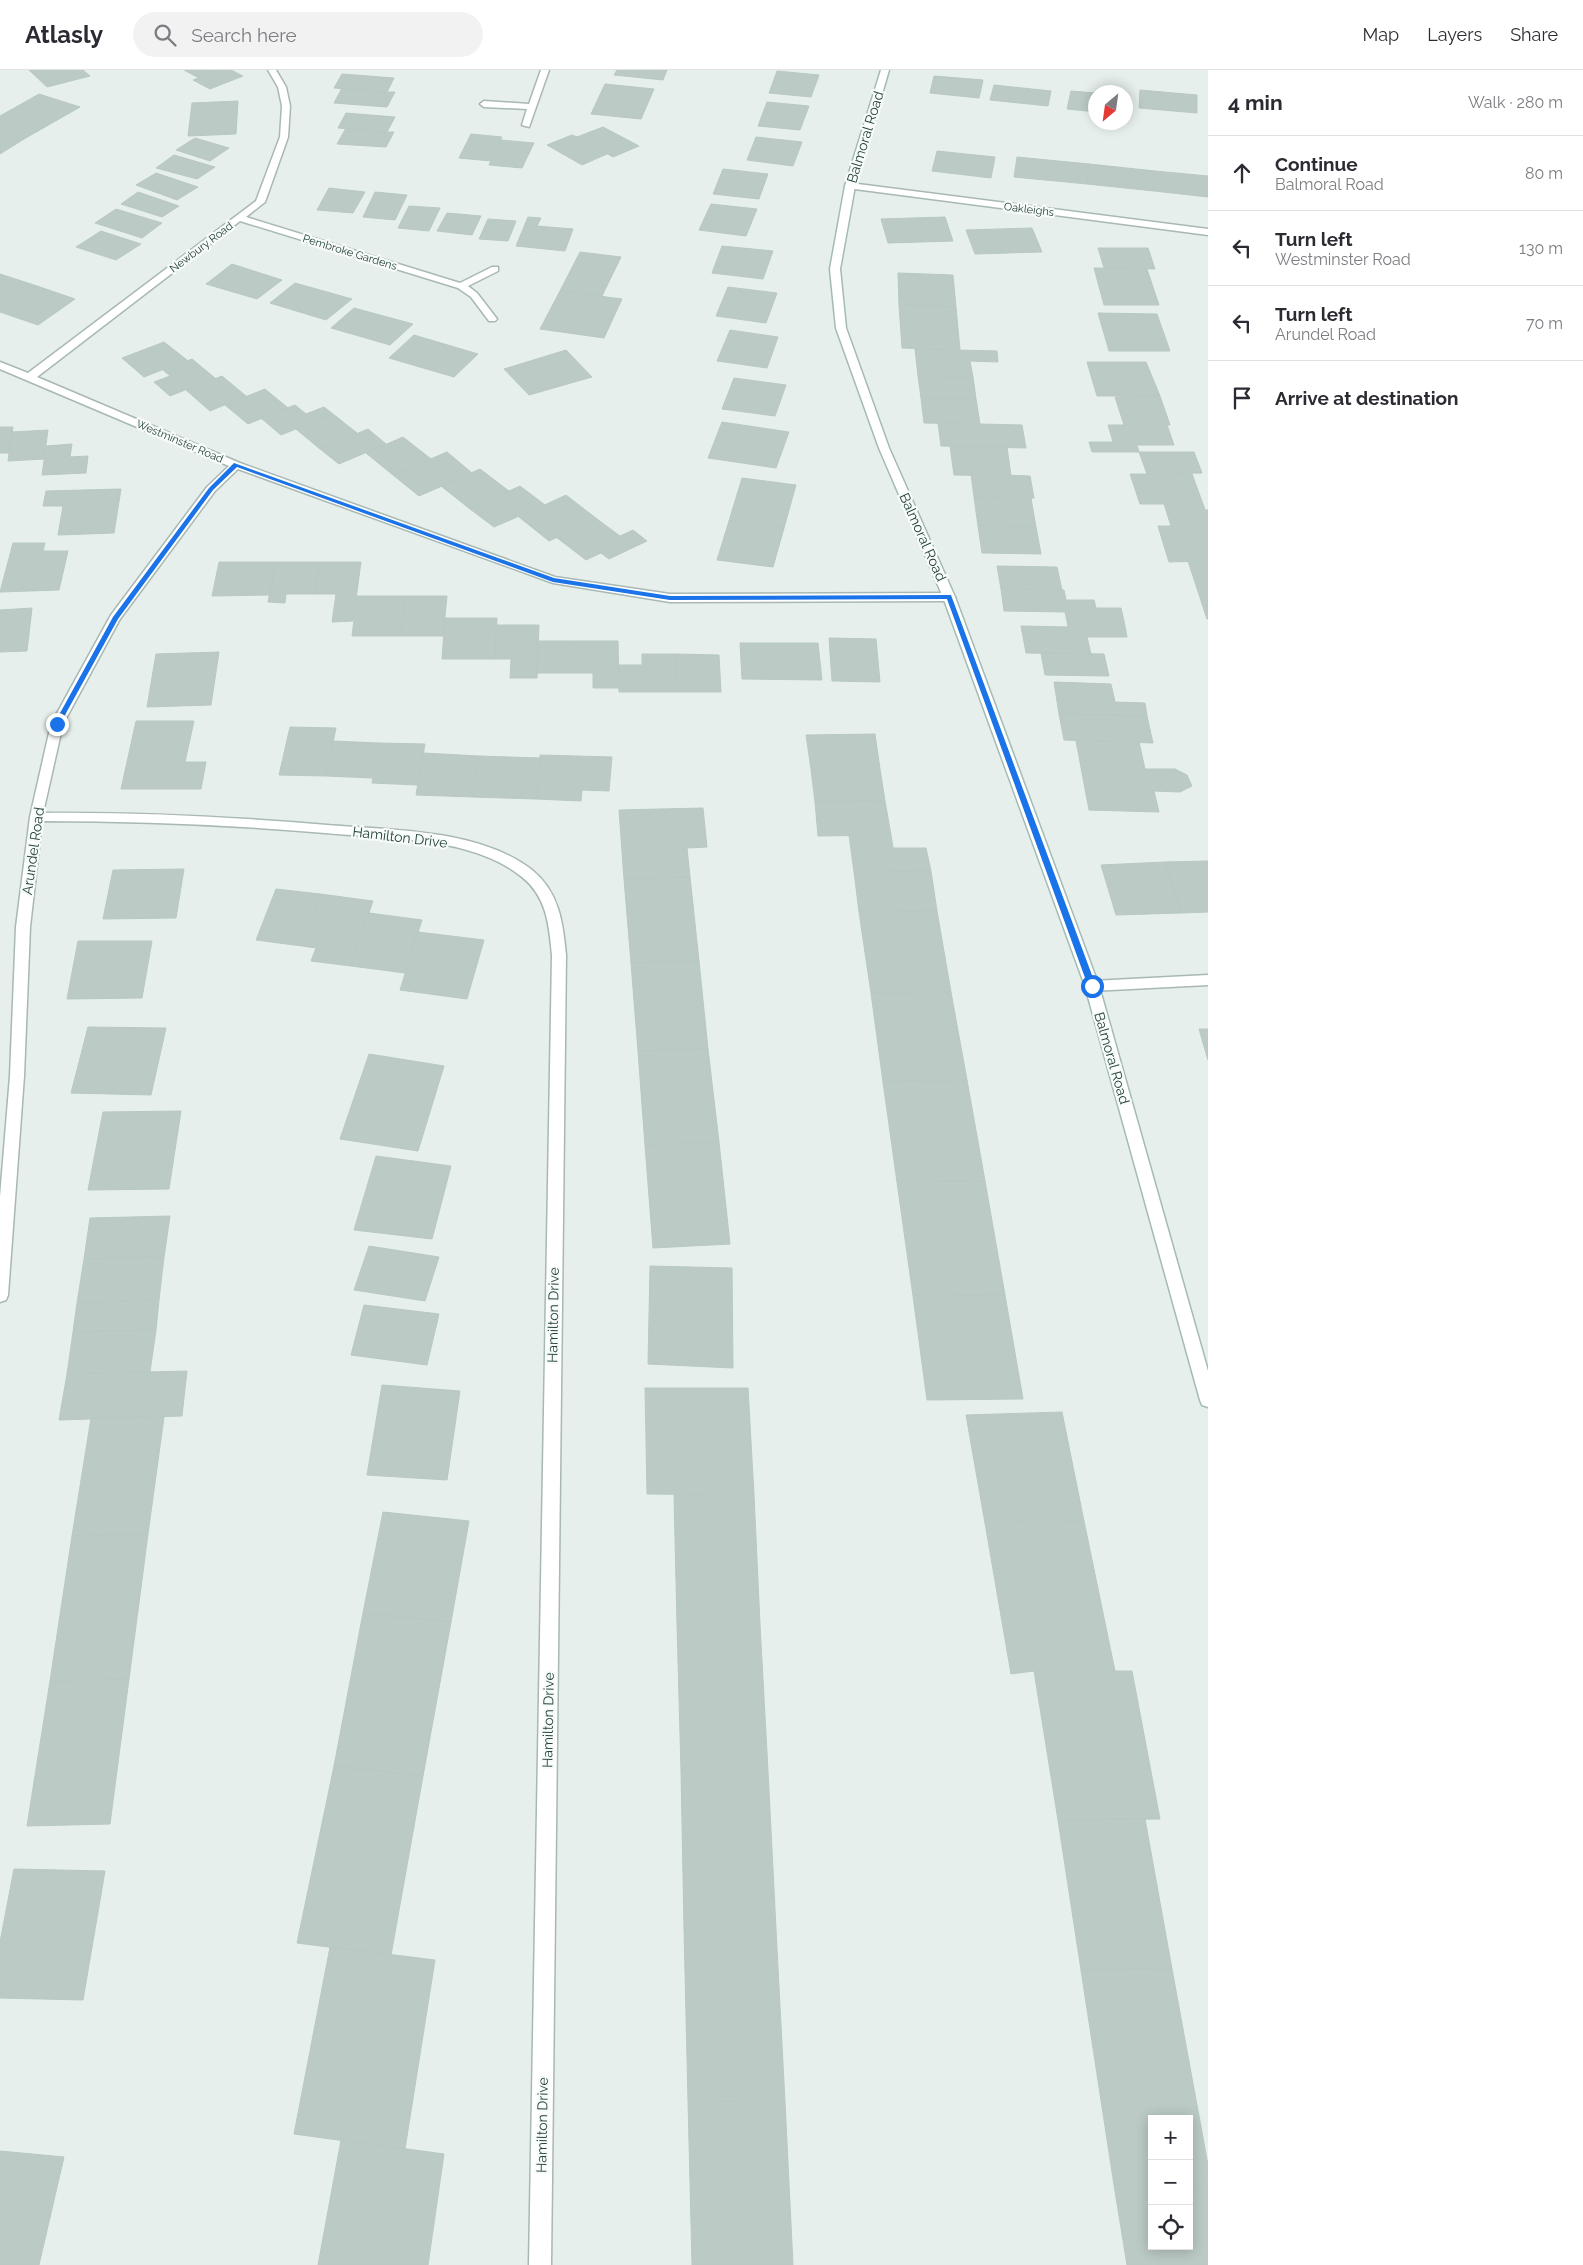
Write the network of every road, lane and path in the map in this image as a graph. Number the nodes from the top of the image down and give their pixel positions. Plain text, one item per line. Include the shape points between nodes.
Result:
1 (272, 70) edge
2 (545, 70) edge
3 (885, 70) edge
4 (484, 104) dead end
5 (531, 107) junction
6 (526, 124) dead end
7 (850, 186) junction
8 (239, 218) junction
9 (1208, 232) edge
10 (495, 269) dead end
11 (461, 286) junction
12 (492, 318) dead end
13 (0, 365) edge
14 (30, 377) junction
15 (236, 464) junction
16 (949, 597) junction
17 (36, 818) junction
18 (1208, 980) edge
19 (1092, 986) junction
20 (0, 1294) edge
21 (1208, 1400) edge
22 (540, 2265) edge

1 - 8 street, Newbury Road via 282,87 286,106 284,137 260,202
2 - 5 street
3 - 7 street, Balmoral Road
4 - 5 street
5 - 6 street
7 - 9 street, Oakleighs
7 - 16 street, Balmoral Road via 835,269 841,328 884,448
8 - 11 street, Pembroke Gardens
8 - 14 street, Newbury Road
10 - 11 street
11 - 12 street, Pembroke Gardens via 474,295
13 - 14 street, Westminster Road
14 - 15 street, Westminster Road
15 - 16 street, Westminster Road via 553,580 670,598
15 - 17 street, Arundel Road via 211,489 115,618 57,724
16 - 19 street, Balmoral Road
17 - 20 street, Arundel Road via 23,927 17,1076
17 - 22 street, Hamilton Drive via 97,816 250,822 430,838 468,846 516,867 547,893 554,914 559,955
18 - 19 street
19 - 21 street, Balmoral Road

